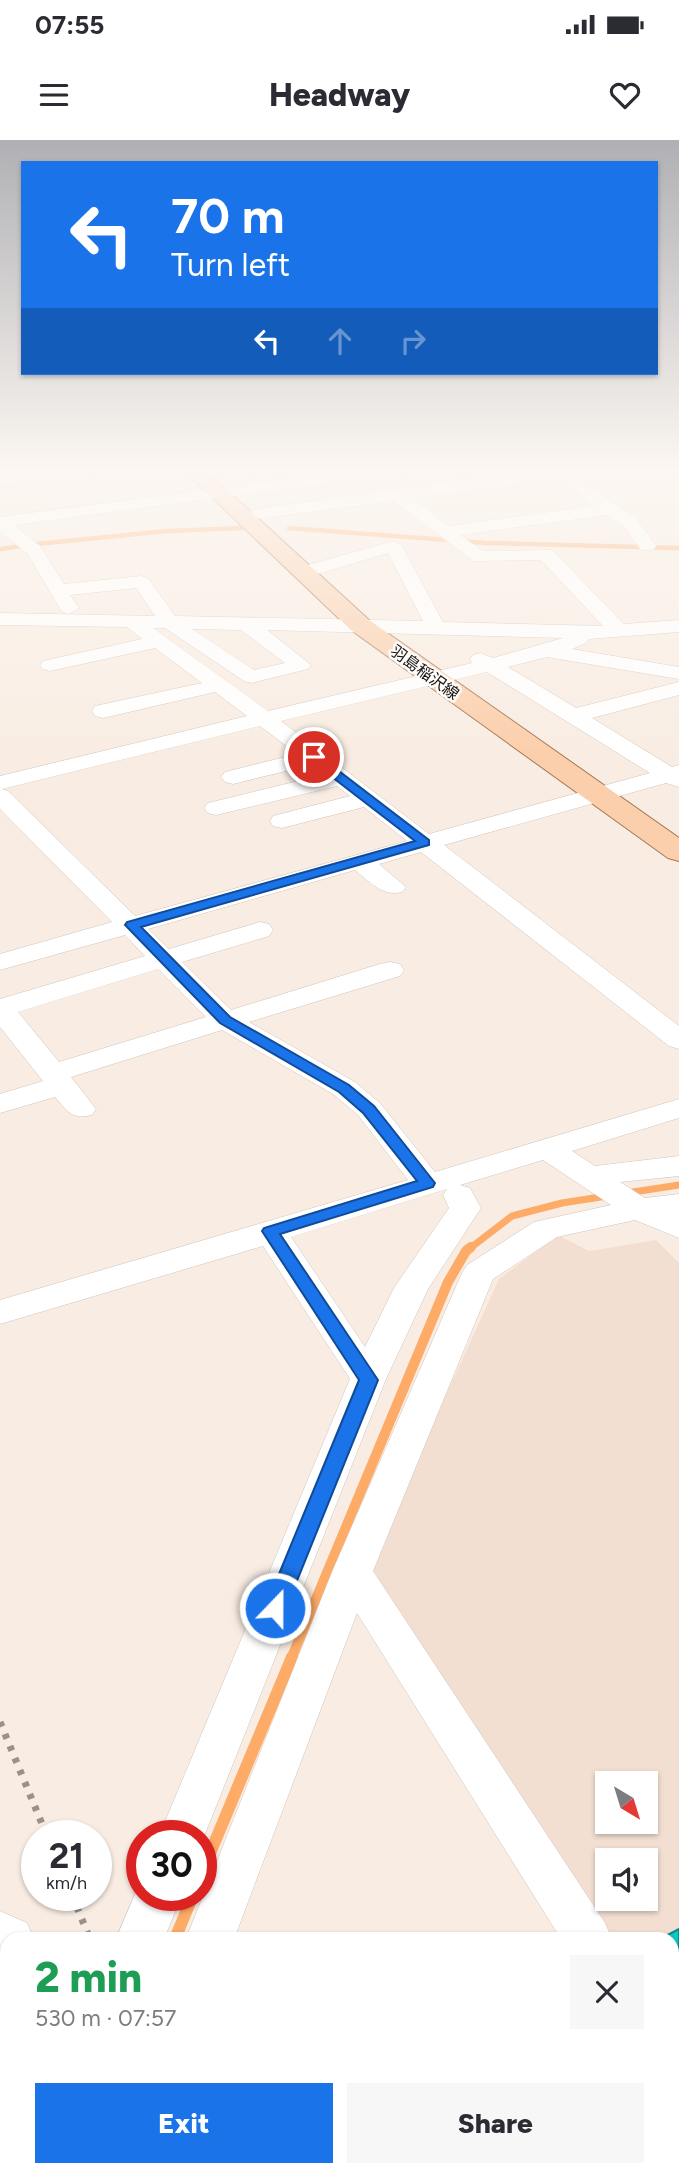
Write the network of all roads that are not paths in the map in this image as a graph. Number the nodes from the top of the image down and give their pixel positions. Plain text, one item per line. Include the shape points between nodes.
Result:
1 (42, 563) edge
2 (302, 563) edge
3 (309, 563) edge
4 (335, 563) edge
5 (401, 563) edge
6 (555, 563) edge
7 (315, 569) junction
8 (58, 590) junction
9 (75, 618) junction
10 (0, 619) edge
11 (246, 624) junction
12 (370, 626) junction
13 (679, 626) edge
14 (432, 627) junction
15 (618, 630) junction
16 (165, 631) junction
17 (593, 633) junction
18 (549, 651) junction
19 (50, 665) dead end
20 (492, 666) junction
21 (679, 673) edge
22 (439, 676) junction
23 (219, 685) junction
24 (679, 688) edge
25 (103, 711) dead end
26 (573, 716) junction
27 (264, 718) junction
28 (203, 733) junction
29 (314, 757) junction
30 (676, 776) edge
31 (341, 778) junction
32 (0, 782) edge
33 (605, 791) junction
34 (0, 796) edge
35 (368, 799) junction
36 (216, 808) dead end
37 (282, 821) dead end
38 (679, 836) edge
39 (425, 842) junction
40 (679, 852) edge
41 (359, 861) junction
42 (393, 887) dead end
43 (132, 925) junction
44 (260, 930) dead end
45 (163, 959) junction
46 (0, 962) edge
47 (390, 970) dead end
48 (0, 1008) edge
49 (225, 1020) junction
50 (10, 1035) edge
51 (679, 1040) edge
52 (57, 1079) junction
53 (0, 1104) edge
54 (679, 1108) edge
55 (81, 1109) dead end
56 (548, 1149) junction
57 (679, 1166) edge
58 (427, 1183) junction
59 (615, 1193) junction
60 (459, 1195) dead end
61 (679, 1203) edge
62 (679, 1228) edge
63 (270, 1231) junction
64 (0, 1312) edge
65 (368, 1380) junction
66 (352, 1572) junction
67 (189, 1820) edge
68 (151, 1911) edge
69 (143, 1932) edge
70 (213, 1932) edge
71 (583, 1932) edge

1 - 8 street
2 - 12 main road, 羽島稲沢線
3 - 7 main road, 羽島稲沢線
4 - 7 street
5 - 14 street
6 - 15 street
7 - 12 main road, 羽島稲沢線
8 - 9 street
8 - 16 street via 141,582
9 - 10 street
9 - 16 street via 132,622
11 - 12 street
11 - 16 street
11 - 16 street via 301,665 251,677
12 - 14 street
12 - 22 main road, 羽島稲沢線
13 - 15 street
14 - 17 street
14 - 20 street
15 - 17 street
16 - 19 street
16 - 23 street
17 - 18 street
18 - 20 street
18 - 21 street
20 - 22 street
20 - 26 street
22 - 27 street
22 - 33 main road, 羽島稲沢線
23 - 25 street
23 - 27 street
24 - 26 street
26 - 30 street
27 - 28 street
27 - 29 street
28 - 29 street via 234,764
28 - 32 street
29 - 31 street
30 - 33 street
31 - 35 street
31 - 36 street
33 - 38 main road, 羽島稲沢線
33 - 39 street
33 - 40 main road, 羽島稲沢線
34 - 43 street
35 - 37 street
35 - 39 street
39 - 41 street
39 - 51 street
41 - 42 street
41 - 43 street
43 - 45 street
43 - 46 street
44 - 45 street
45 - 48 street
45 - 49 street
47 - 49 street
48 - 50 street
49 - 52 street
49 - 58 street via 344,1088 369,1109
50 - 52 street
52 - 53 street
52 - 55 street
54 - 56 street
56 - 58 street
56 - 59 street
57 - 59 street
58 - 63 street
59 - 61 street
59 - 62 street
59 - 66 street via 546,1229 479,1273
60 - 65 street via 465,1208 411,1288
63 - 64 street
63 - 65 street
65 - 67 street
66 - 70 street
66 - 71 street
68 - 69 street

